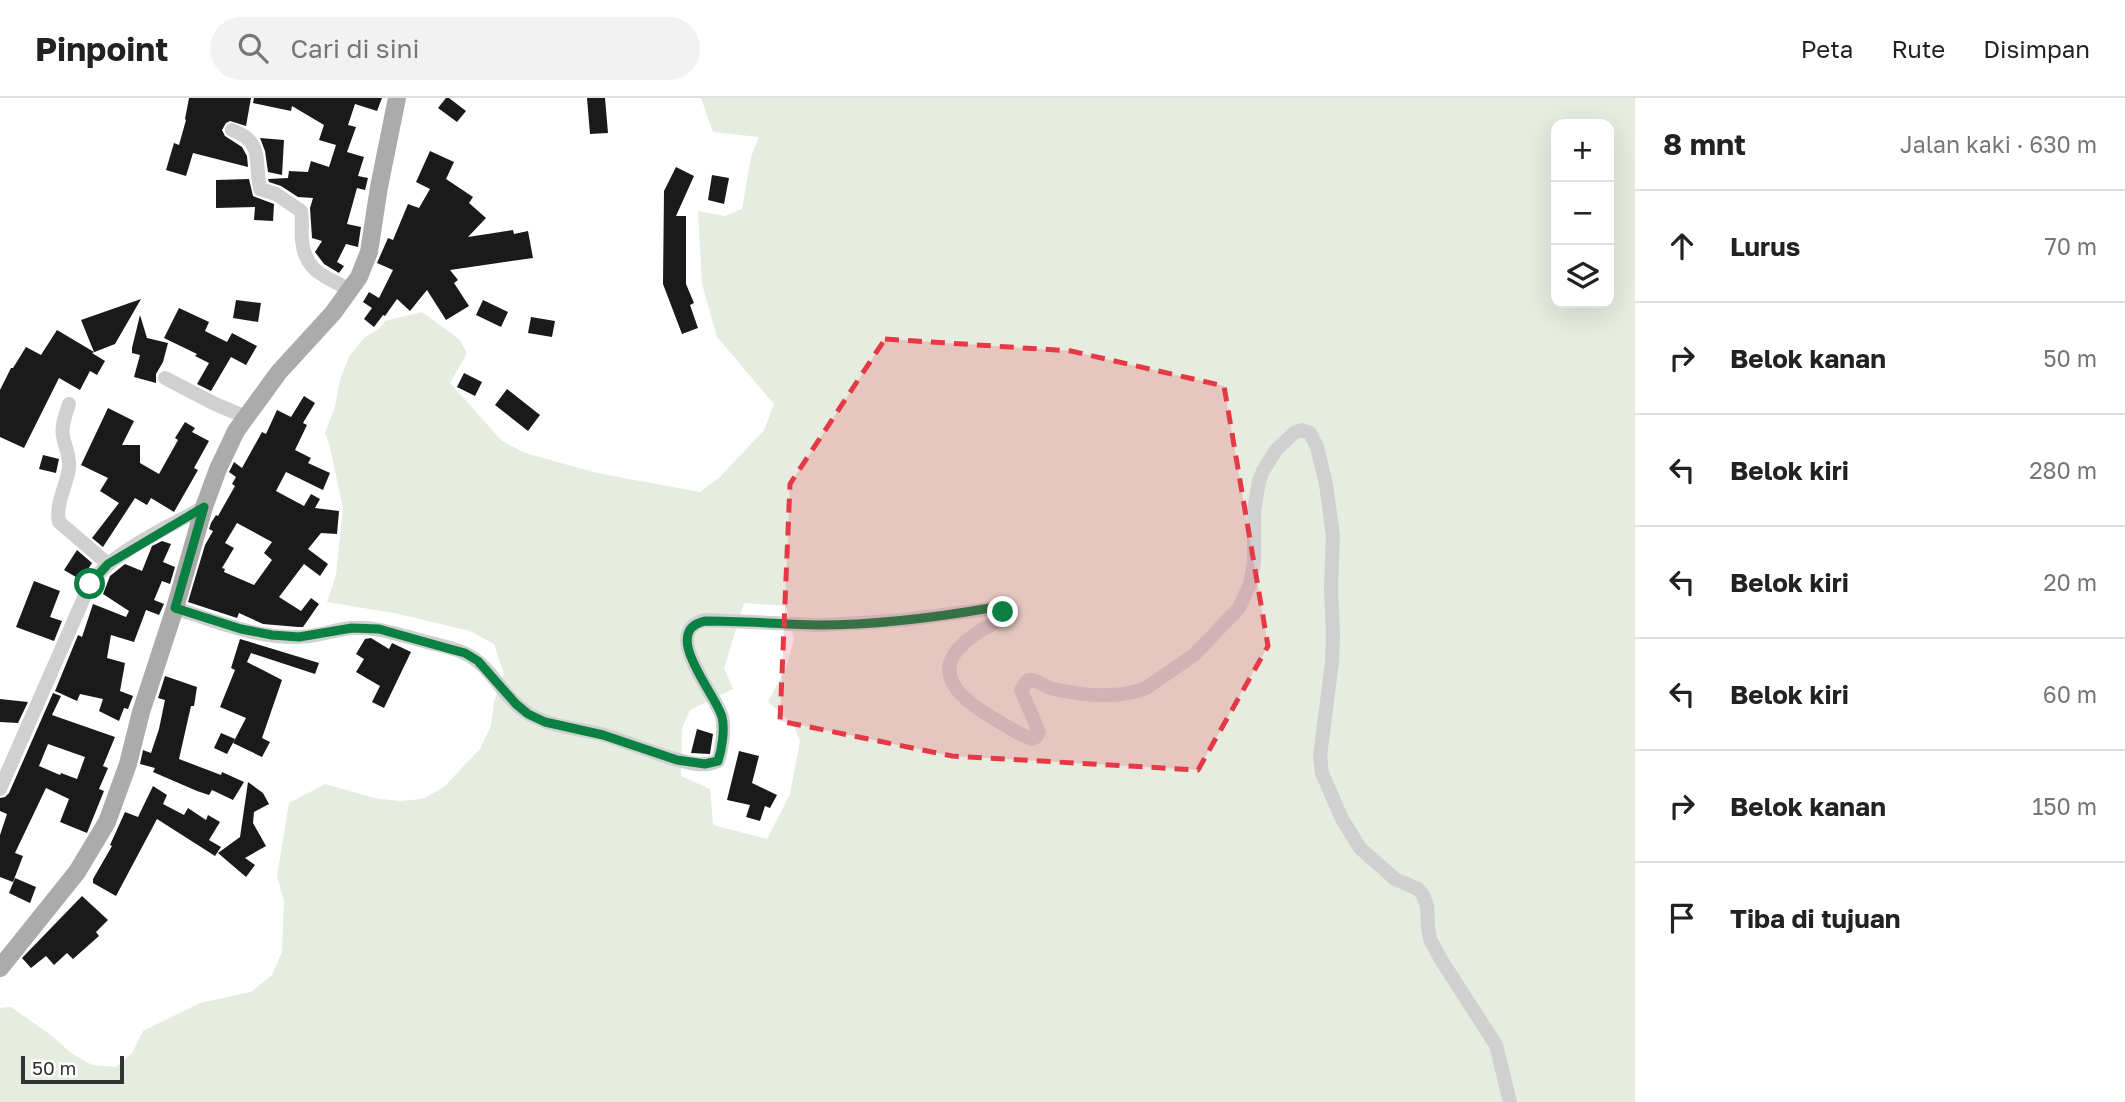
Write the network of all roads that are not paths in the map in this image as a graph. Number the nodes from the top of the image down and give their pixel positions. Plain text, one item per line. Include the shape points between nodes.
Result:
1 (397, 98) edge
2 (232, 130) dead end
3 (350, 290) junction
4 (165, 378) dead end
5 (69, 404) dead end
6 (246, 417) junction
7 (204, 507) junction
8 (108, 564) junction
9 (175, 608) junction
10 (0, 789) edge
11 (0, 968) edge
12 (1510, 1102) edge

1 - 3 main road via 369,252
2 - 3 street via 253,144 260,189 301,211 309,265
3 - 6 main road
4 - 6 street
5 - 8 street via 63,435 69,464 59,522
6 - 7 main road via 218,468
7 - 8 street
7 - 9 main road
8 - 10 street via 90,584
9 - 11 main road via 107,822 76,872
9 - 12 street via 272,635 299,637 352,628 379,629 465,653 478,661 516,704 545,722 705,764 718,761 723,726 688,652 687,635 696,623 904,621 995,608 1003,612 1001,620 979,631 954,654 953,681 963,698 1032,739 1039,732 1021,690 1028,680 1083,694 1137,692 1195,654 1239,608 1254,562 1254,511 1262,471 1287,439 1305,430 1317,447 1333,536 1333,635 1322,773 1360,848 1395,879 1423,895 1430,939 1496,1045

